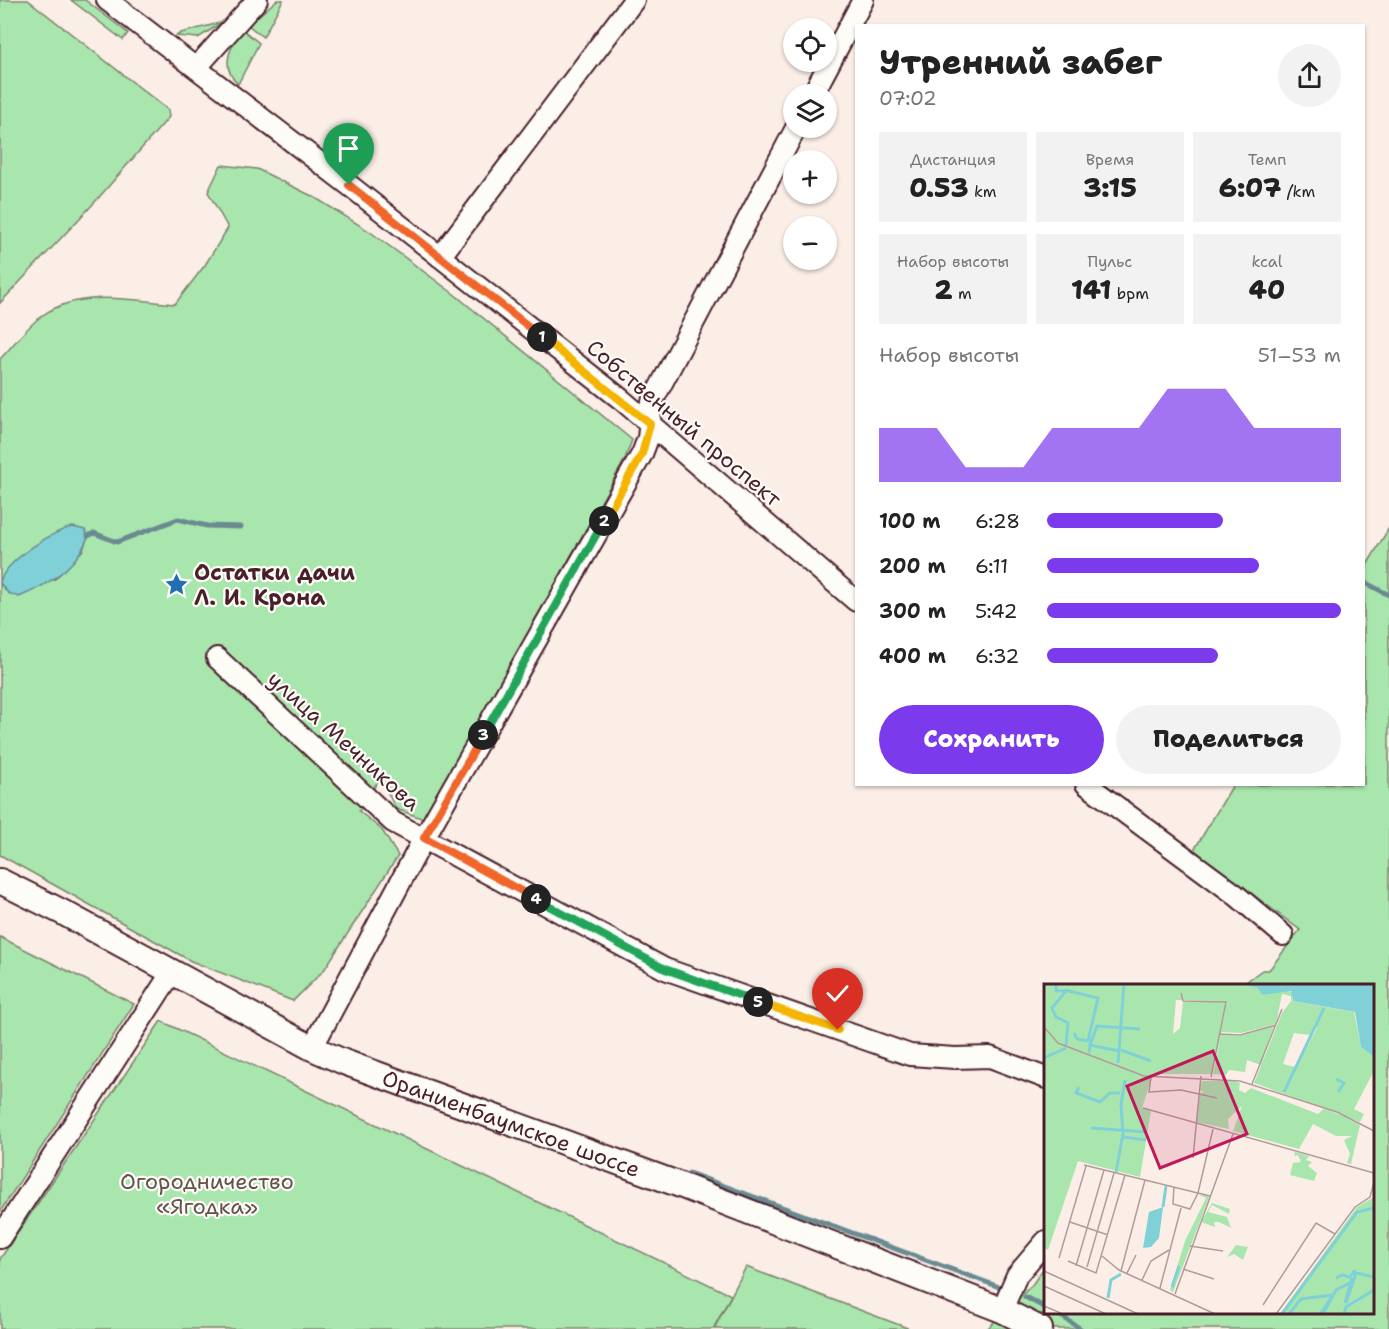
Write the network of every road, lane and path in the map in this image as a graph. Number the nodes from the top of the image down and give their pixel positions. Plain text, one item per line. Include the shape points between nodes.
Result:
1 (107, 0) edge
2 (257, 0) edge
3 (634, 0) edge
4 (863, 0) edge
5 (196, 68) junction
6 (818, 84) edge
7 (791, 138) edge
8 (440, 257) junction
9 (650, 424) junction
10 (855, 600) edge
11 (217, 658) dead end
12 (1089, 786) edge
13 (424, 838) junction
14 (0, 882) edge
15 (1283, 935) dead end
16 (172, 972) junction
17 (312, 1048) junction
18 (1044, 1077) edge
19 (0, 1238) edge
20 (1044, 1243) edge
21 (1002, 1310) junction
22 (1040, 1329) edge

1 - 5 street, Собственный проспект
2 - 5 street
3 - 8 street
4 - 6 street
5 - 8 street, Собственный проспект
7 - 9 street via 652,402
8 - 9 street, Собственный проспект
9 - 10 street, Собственный проспект
9 - 13 street via 642,454
11 - 13 street, улица Мечникова via 393,822
12 - 15 street via 1228,889
13 - 17 street
13 - 18 street, улица Мечникова via 675,973 910,1054 990,1057
14 - 16 main road, Ораниенбаумское шоссе
16 - 17 main road, Ораниенбаумское шоссе
16 - 19 street
17 - 21 main road, Ораниенбаумское шоссе
20 - 21 street via 1017,1275
21 - 22 main road, Ораниенбаумское шоссе

